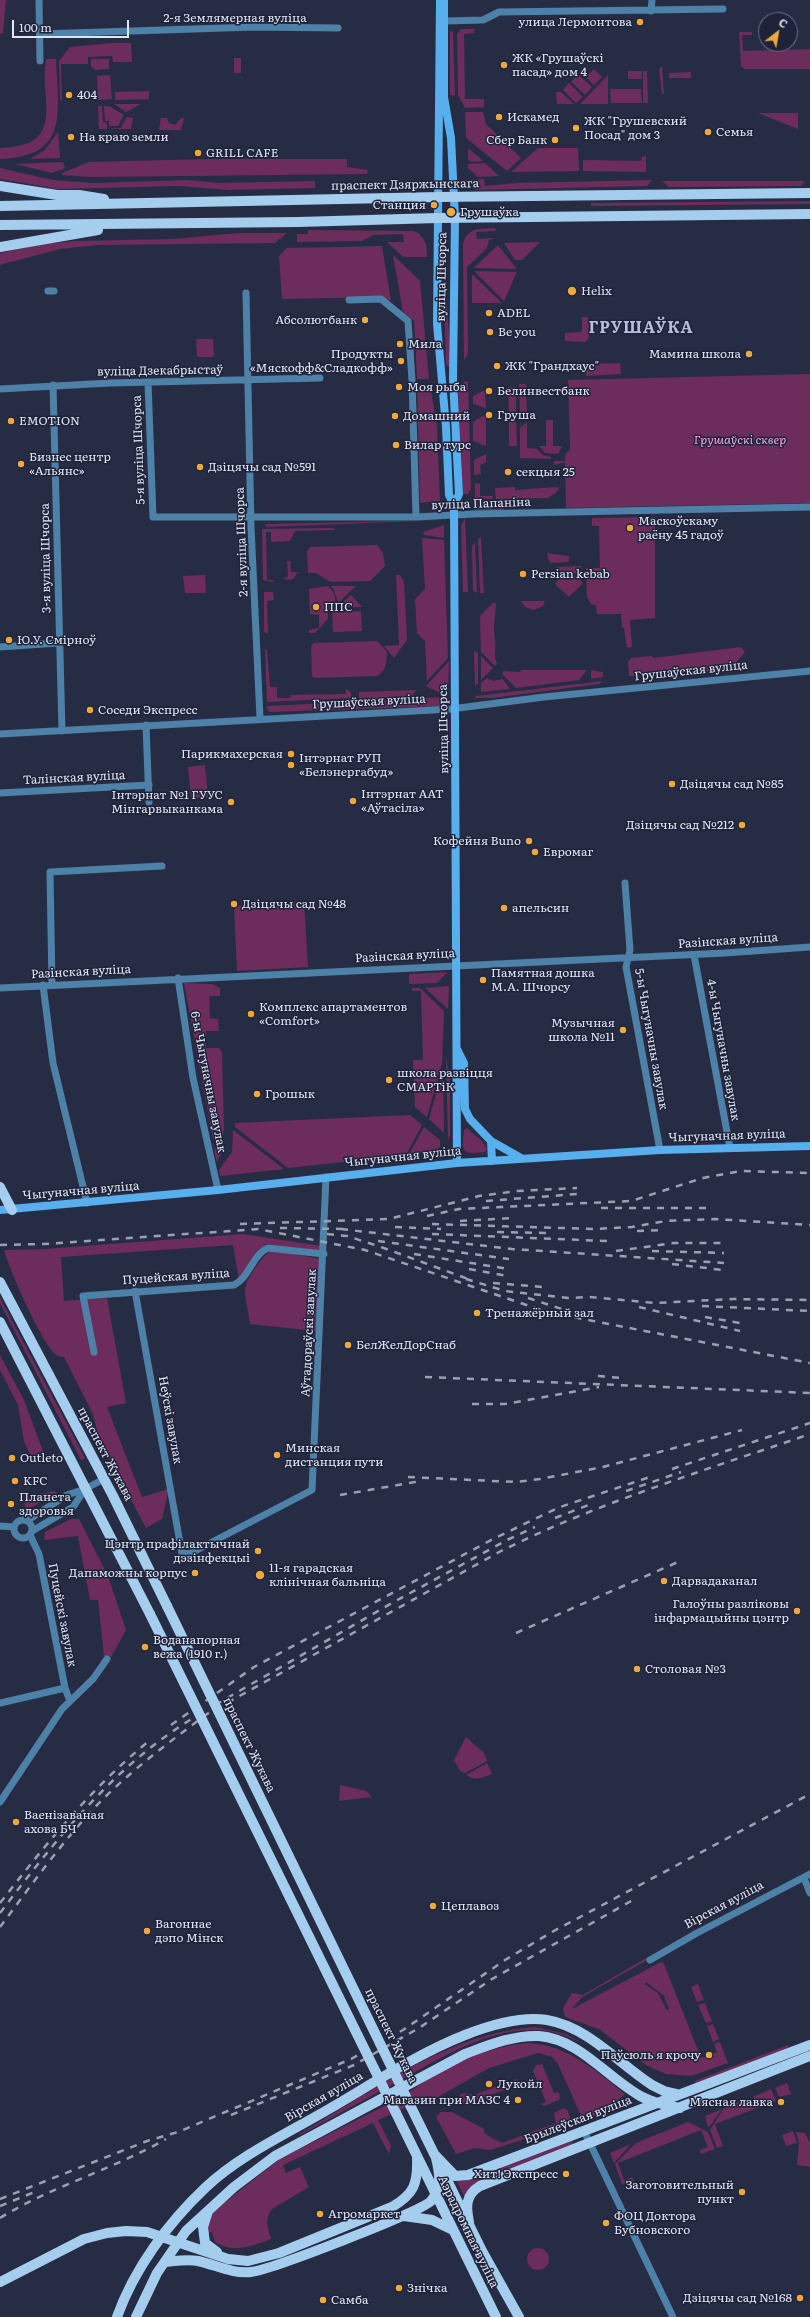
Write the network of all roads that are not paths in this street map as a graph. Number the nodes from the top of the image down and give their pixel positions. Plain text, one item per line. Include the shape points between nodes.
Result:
1 (39, 0) edge
2 (440, 0) edge
3 (444, 0) edge
4 (652, 0) edge
5 (723, 9) dead end
6 (651, 11) junction
7 (444, 21) junction
8 (338, 28) dead end
9 (40, 34) junction
10 (40, 61) dead end
11 (0, 186) edge
12 (810, 193) edge
13 (439, 197) junction
14 (454, 197) junction
15 (129, 203) junction
16 (0, 206) edge
17 (810, 214) edge
18 (438, 218) junction
19 (455, 218) junction
20 (0, 225) edge
21 (132, 225) junction
22 (0, 247) edge
23 (246, 293) dead end
24 (349, 300) dead end
25 (320, 378) dead end
26 (248, 380) junction
27 (148, 382) junction
28 (53, 385) junction
29 (0, 389) edge
30 (454, 505) junction
31 (810, 507) edge
32 (454, 515) junction
33 (153, 517) joint
34 (251, 517) junction
35 (416, 517) junction
36 (58, 643) junction
37 (0, 647) edge
38 (810, 672) edge
39 (456, 708) junction
40 (260, 718) junction
41 (146, 725) junction
42 (62, 730) junction
43 (0, 734) edge
44 (149, 786) junction
45 (0, 793) edge
46 (149, 802) dead end
47 (162, 866) dead end
48 (625, 883) dead end
49 (810, 947) edge
50 (694, 955) junction
51 (628, 957) junction
52 (457, 965) junction
53 (178, 978) junction
54 (52, 985) junction
55 (43, 986) junction
56 (0, 988) edge
57 (456, 1048) junction
58 (491, 1141) junction
59 (810, 1146) edge
60 (730, 1148) junction
61 (660, 1150) junction
62 (521, 1158) junction
63 (492, 1161) junction
64 (457, 1163) junction
65 (326, 1177) junction
66 (0, 1187) edge
67 (218, 1190) junction
68 (87, 1203) junction
69 (0, 1210) edge
70 (12, 1210) junction
71 (324, 1254) junction
72 (0, 1282) edge
73 (135, 1291) junction
74 (0, 1322) edge
75 (94, 1352) dead end
76 (104, 1478) junction
77 (86, 1489) junction
78 (28, 1520) junction
79 (0, 1526) edge
80 (14, 1527) junction
81 (31, 1533) junction
82 (182, 1554) joint
83 (107, 1659) dead end
84 (65, 1688) junction
85 (70, 1701) junction
86 (0, 1703) edge
87 (0, 1802) edge
88 (807, 1876) edge
89 (810, 1893) edge
90 (650, 1960) dead end
91 (810, 2045) edge
92 (810, 2056) edge
93 (652, 2085) junction
94 (637, 2094) junction
95 (677, 2094) junction
96 (657, 2102) junction
97 (680, 2108) junction
98 (634, 2112) junction
99 (640, 2124) junction
100 (584, 2131) junction
101 (590, 2144) junction
102 (436, 2156) junction
103 (417, 2158) junction
104 (435, 2195) junction
105 (209, 2208) junction
106 (404, 2216) junction
107 (469, 2222) junction
108 (453, 2230) junction
109 (162, 2237) junction
110 (178, 2242) junction
111 (235, 2260) junction
112 (164, 2262) junction
113 (0, 2282) edge
114 (117, 2317) edge
115 (136, 2317) edge
116 (496, 2317) edge
117 (518, 2317) edge
118 (673, 2317) edge

1 - 9 street
2 - 13 main road, вуліца Шчорса
3 - 7 main road, вуліца Шчорса
4 - 6 street
5 - 6 street
6 - 7 street via 499,12 483,20
7 - 14 main road, вуліца Шчорса via 444,97 451,138
8 - 9 street, 2-я Землямерная вуліца via 255,27
9 - 10 street
11 - 15 main road
12 - 14 main road, праспект Дзяржынскага
13 - 14 main road, праспект Дзяржынскага
13 - 15 main road, праспект Дзяржынскага
13 - 18 main road, вуліца Шчорса
14 - 19 main road, вуліца Шчорса
15 - 16 main road, праспект Дзяржынскага
17 - 19 main road
18 - 19 main road
18 - 21 main road
18 - 30 main road, вуліца Шчорса via 437,324 449,495
19 - 30 main road, вуліца Шчорса via 454,379 459,494
20 - 21 main road
21 - 22 main road
23 - 26 street, 2-я вуліца Шчорса
24 - 35 street via 381,299 408,321
25 - 26 street, вуліца Дзекабрыстаў
26 - 27 street, вуліца Дзекабрыстаў
26 - 34 street, 2-я вуліца Шчорса
27 - 28 street, вуліца Дзекабрыстаў
27 - 33 street, 5-я вуліца Шчорса
28 - 29 street, вуліца Дзекабрыстаў
28 - 36 street, 3-я вуліца Шчорса
30 - 32 main road, вуліца Шчорса
31 - 32 street, вуліца Папаніна
32 - 35 street, вуліца Папаніна
32 - 39 main road, вуліца Шчорса
33 - 34 street, вуліца Папаніна
34 - 35 street, вуліца Папаніна
34 - 40 street, 2-я вуліца Шчорса
36 - 37 street
36 - 42 street, 3-я вуліца Шчорса
38 - 39 street, Грушаўская вуліца via 544,697
39 - 40 street, Грушаўская вуліца
39 - 52 main road, вуліца Шчорса
40 - 41 street, Грушаўская вуліца
41 - 42 street, Грушаўская вуліца
41 - 44 street
42 - 43 street, Грушаўская вуліца
44 - 45 street, Талінская вуліца
44 - 46 street
47 - 54 street via 50,872
48 - 51 street, 5-ы Чыгуначны завулак via 630,950
49 - 50 street, Разінская вуліца
50 - 51 street, Разінская вуліца
50 - 60 street, 4-ы Чыгуначны завулак
51 - 52 street, Разінская вуліца
51 - 61 street, 5-ы Чыгуначны завулак via 626,967
52 - 53 street, Разінская вуліца
52 - 57 main road, вуліца Шчорса
53 - 54 street, Разінская вуліца
53 - 67 street, 6-ы Чыгуначны завулак via 193,1078
54 - 55 street, Разінская вуліца
55 - 56 street, Разінская вуліца
55 - 68 street via 53,1063
57 - 58 main road, вуліца Шчорса via 464,1063 465,1110
57 - 64 main road, вуліца Шчорса
58 - 62 main road, вуліца Шчорса
58 - 63 main road
59 - 60 main road, Чыгуначная вуліца
60 - 61 main road, Чыгуначная вуліца
61 - 62 main road, Чыгуначная вуліца
62 - 63 main road, Чыгуначная вуліца
63 - 64 main road, Чыгуначная вуліца
64 - 65 main road, Чыгуначная вуліца
65 - 67 main road, Чыгуначная вуліца
65 - 71 street, Аўтадораўскі завулак
66 - 70 main road
67 - 68 main road, Чыгуначная вуліца
68 - 70 main road, Чыгуначная вуліца
69 - 70 main road, Чыгуначная вуліца
71 - 73 street, Пуцейская вуліца via 268,1248 262,1251 245,1277 234,1285
71 - 82 street, Аўтадораўскі завулак via 312,1490
72 - 76 main road, праспект Жукава
73 - 75 street, Пуцейская вуліца via 83,1296
73 - 82 street, Неўскі завулак
74 - 77 main road
76 - 77 street
76 - 102 main road, праспект Жукава, bridge
77 - 78 street via 67,1495
77 - 81 street via 73,1507
77 - 103 main road, bridge
78 - 80 street via 18,1521
78 - 81 street via 32,1524
79 - 80 street
80 - 81 street via 20,1537 26,1537
81 - 84 street, Пуцейскі завулак via 38,1554
83 - 85 street via 93,1679
84 - 85 street, Пуцейскі завулак
84 - 86 street
85 - 87 street
88 - 89 street
88 - 90 street, Вірская вуліца
91 - 95 main road, Брылеўская вуліца
92 - 97 main road
93 - 95 main road, Вірская вуліца
93 - 96 main road
93 - 109 main road, Вірская вуліца via 596,2043 565,2026 546,2020 493,2026 464,2035 264,2146 206,2188
94 - 96 main road
94 - 98 main road via 640,2101
94 - 105 main road via 577,2049 551,2038 523,2037 495,2042 465,2054 275,2156
95 - 96 main road, Брылеўская вуліца
96 - 97 main road
96 - 98 main road, Брылеўская вуліца
96 - 99 main road
97 - 99 main road
98 - 100 main road, Брылеўская вуліца
99 - 101 main road
100 - 101 street
100 - 102 main road, Брылеўская вуліца via 460,2177 452,2174
101 - 107 main road via 474,2190 466,2208
101 - 118 street
102 - 104 main road via 440,2182
102 - 107 main road, праспект Жукава
103 - 104 main road, Аэрадромная вуліца
103 - 111 main road via 418,2171 412,2191 392,2207 279,2253 254,2260
104 - 106 main road via 429,2203
104 - 108 main road, Аэрадромная вуліца
105 - 110 main road
105 - 111 main road via 203,2228 205,2243
106 - 108 main road via 432,2220
106 - 112 main road via 256,2272 233,2272 192,2260
107 - 117 main road, Аэрадромная вуліца
108 - 116 main road, Аэрадромная вуліца
109 - 110 main road
109 - 113 main road via 134,2231 98,2235
109 - 114 main road via 131,2286
110 - 111 main road
110 - 112 main road
112 - 115 main road

